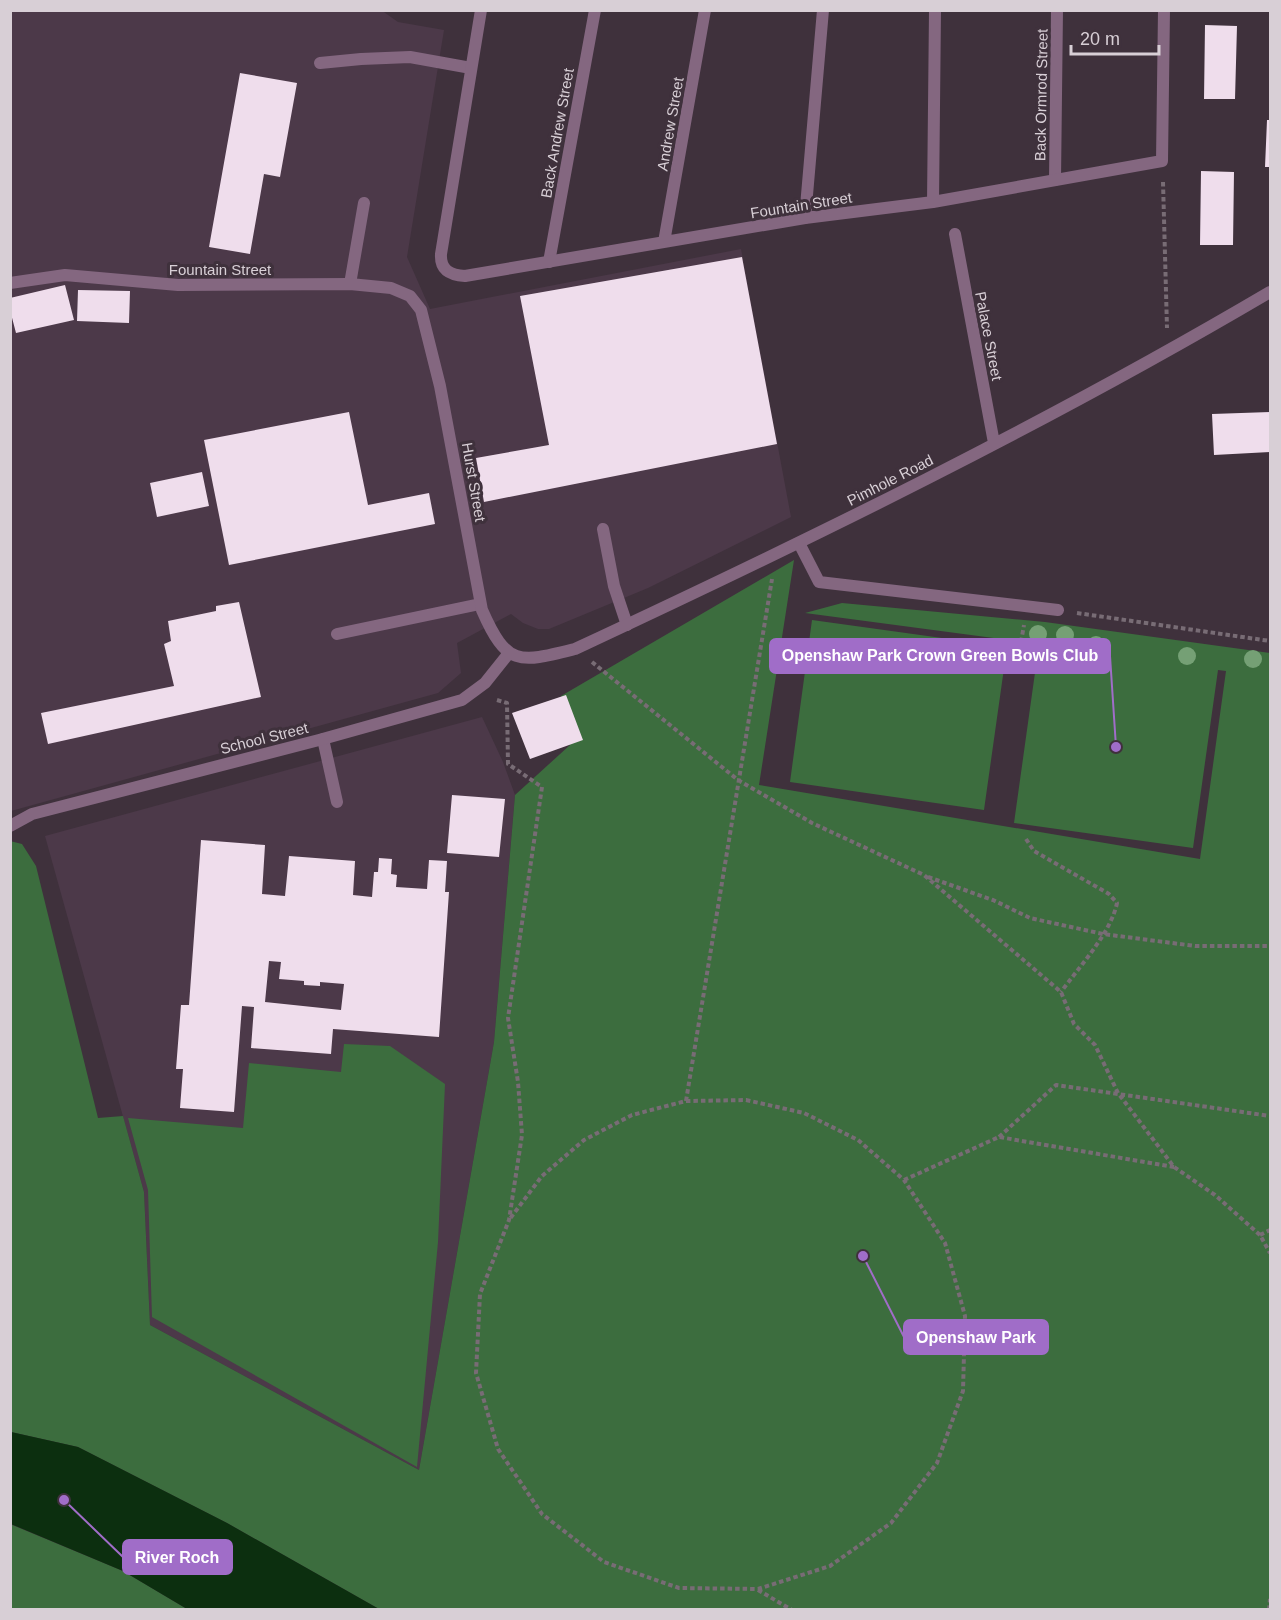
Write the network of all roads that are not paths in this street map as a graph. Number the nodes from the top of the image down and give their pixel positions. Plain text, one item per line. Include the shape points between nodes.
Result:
1 (481, 10) edge
2 (596, 10) edge
3 (705, 10) edge
4 (823, 10) edge
5 (935, 10) edge
6 (1057, 10) edge
7 (1164, 10) edge
8 (320, 63) dead end
9 (471, 68) junction
10 (1055, 180) junction
11 (933, 202) junction
12 (364, 203) dead end
13 (805, 218) junction
14 (954, 234) dead end
15 (664, 242) junction
16 (549, 262) junction
17 (10, 284) edge
18 (350, 284) junction
19 (1270, 292) edge
20 (421, 310) joint
21 (994, 443) junction
22 (603, 529) dead end
23 (799, 543) junction
24 (480, 604) junction
25 (1058, 610) road end
26 (627, 625) junction
27 (337, 634) dead end
28 (509, 653) junction
29 (323, 739) junction
30 (337, 802) dead end
31 (10, 826) edge

1 - 9 street
2 - 16 street, Back Andrew Street
3 - 15 street, Andrew Street
4 - 13 street
5 - 11 street
6 - 10 street, Back Ormrod Street
7 - 10 street, Fountain Street via 1162,161
8 - 9 street via 410,57
9 - 16 street, Fountain Street via 440,263 454,275 476,275
10 - 11 street, Fountain Street
11 - 13 street, Fountain Street
12 - 18 street
13 - 15 street, Fountain Street
14 - 21 street, Palace Street
15 - 16 street, Fountain Street
17 - 18 street, Fountain Street via 65,275 177,285
18 - 20 street, Fountain Street via 391,288 410,296
19 - 21 street, Pimhole Road via 1168,352
20 - 24 street, Hurst Street via 440,386
21 - 23 street, Pimhole Road
22 - 26 street
23 - 25 street via 819,582
23 - 26 street, Pimhole Road
24 - 27 street
24 - 28 street, Hurst Street via 492,634
26 - 28 street, Pimhole Road via 575,649 533,658
28 - 29 street, School Street via 485,683 462,700
29 - 30 street
29 - 31 street, School Street via 32,814

